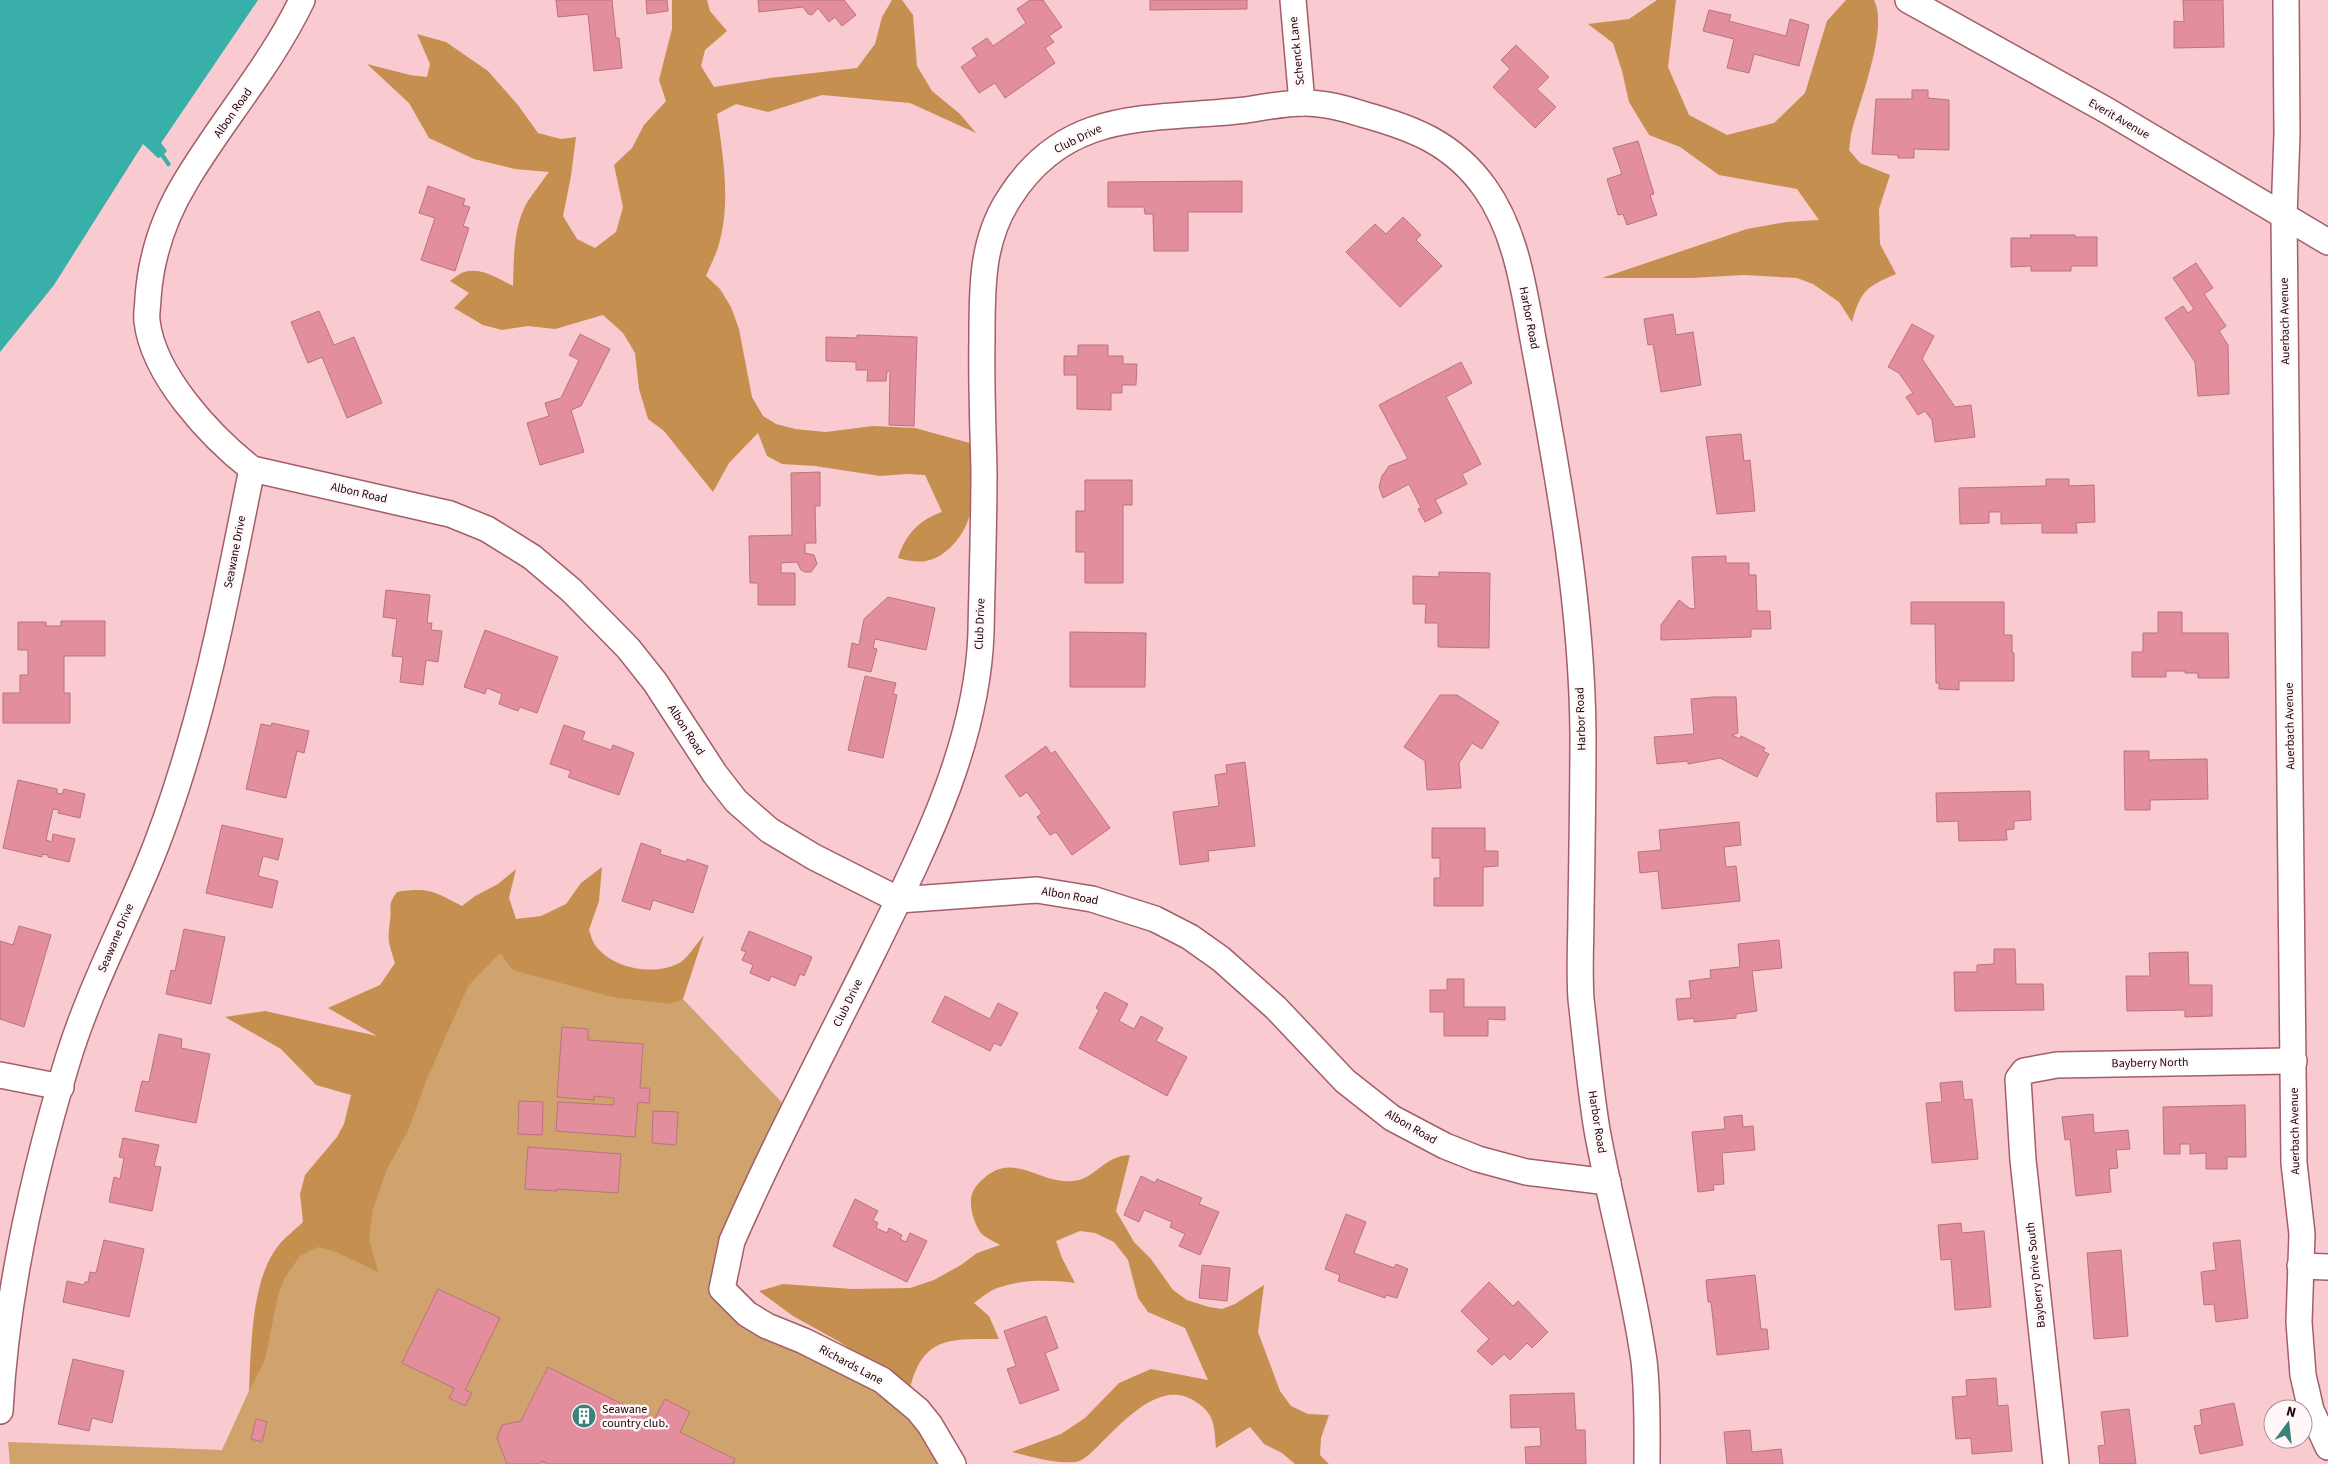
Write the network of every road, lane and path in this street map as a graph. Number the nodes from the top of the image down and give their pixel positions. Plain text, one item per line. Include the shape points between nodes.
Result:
1 (302, 0) edge
2 (1293, 0) edge
3 (1908, 0) edge
4 (2286, 0) edge
5 (1302, 103) junction
6 (2284, 217) junction
7 (2328, 242) edge
8 (252, 469) junction
9 (899, 900) junction
10 (2294, 1061) junction
11 (0, 1075) edge
12 (61, 1086) junction
13 (2019, 1086) joint
14 (1608, 1182) junction
15 (2300, 1266) junction
16 (2328, 1267) edge
17 (748, 1314) joint
18 (0, 1412) edge
19 (2328, 1447) edge
20 (954, 1464) edge
21 (1647, 1464) edge
22 (2056, 1464) edge

1 - 8 street, Albon Road via 265,66 185,182 162,228 150,269 147,321 166,374 184,400 235,456
2 - 5 street, Schenck Lane
3 - 6 street, Everit Avenue via 2106,110
4 - 6 street, Auerbach Avenue
5 - 9 street, Club Drive via 1140,118 1097,127 1058,146 1036,164 1011,194 994,225 982,283 984,473 977,686 956,769
5 - 14 street, Harbor Road via 1332,105 1410,127 1443,146 1463,162 1486,190 1508,230 1518,265 1552,440 1572,569 1583,727 1580,989 1596,1124
6 - 7 street, Everit Avenue
6 - 10 street, Auerbach Avenue
8 - 9 street, Albon Road via 450,514 487,529 532,556 628,648 736,801 769,830
8 - 12 street, Seawane Drive via 223,616 189,748 148,866 102,971
9 - 14 street, Albon Road via 1038,890 1092,899 1155,919 1190,937 1221,959 1276,1008 1345,1081 1392,1118 1478,1159 1526,1172
9 - 17 street, Club Drive via 732,1241 722,1289
10 - 13 street, Bayberry North via 2057,1065 2024,1071 2018,1079
10 - 15 street, Auerbach Avenue via 2294,1163 2302,1234
11 - 12 street
12 - 18 street, Seawane Drive via 29,1202 10,1310
13 - 22 street, Bayberry Drive South via 2023,1160
14 - 21 street, Harbor Road via 1644,1362
15 - 16 street
15 - 19 street, Auerbach Avenue via 2303,1375 2311,1410
17 - 20 street, Richards Lane via 882,1380 918,1410

